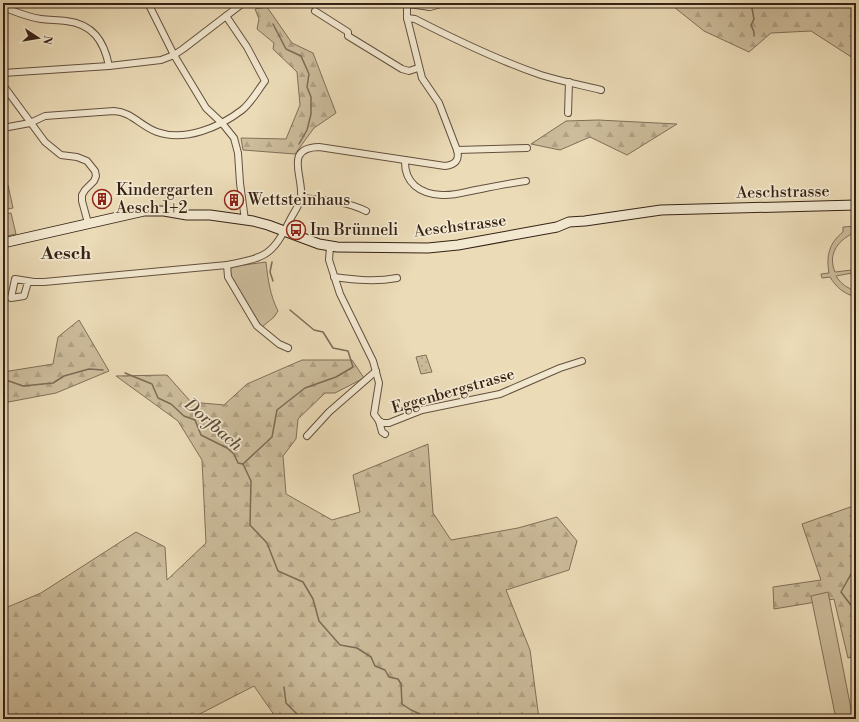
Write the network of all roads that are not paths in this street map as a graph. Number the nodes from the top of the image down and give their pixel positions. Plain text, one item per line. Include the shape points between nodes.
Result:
1 (148, 3) edge
2 (243, 3) edge
3 (444, 3) edge
4 (404, 4) edge
5 (3, 7) edge
6 (315, 11) dead end
7 (226, 16) junction
8 (407, 18) junction
9 (174, 55) junction
10 (109, 66) junction
11 (418, 68) junction
12 (3, 72) edge
13 (570, 82) junction
14 (3, 85) edge
15 (601, 90) dead end
16 (568, 113) dead end
17 (30, 123) junction
18 (222, 123) junction
19 (3, 128) edge
20 (526, 148) dead end
21 (457, 150) junction
22 (405, 160) junction
23 (526, 180) dead end
24 (302, 198) junction
25 (856, 205) edge
26 (366, 211) dead end
27 (245, 220) junction
28 (88, 223) junction
29 (284, 231) junction
30 (3, 243) edge
31 (330, 247) junction
32 (227, 265) junction
33 (334, 277) junction
34 (397, 278) dead end
35 (28, 282) dead end
36 (288, 348) dead end
37 (582, 361) dead end
38 (376, 371) junction
39 (378, 421) junction
40 (385, 434) dead end
41 (307, 436) dead end

1 - 9 street
2 - 7 street
3 - 4 street via 430,7
4 - 8 street
5 - 10 street via 24,16 82,25 102,42
6 - 11 street via 348,32 348,36 402,69 409,71
7 - 9 street
7 - 18 street via 247,47 265,81 243,109
8 - 11 street
8 - 13 street via 415,19 502,61 543,76
9 - 10 street via 161,60
9 - 18 street via 206,108
10 - 12 street
11 - 21 street via 424,83 439,103
13 - 15 street
13 - 16 street
14 - 17 street
17 - 18 street via 45,116 122,111 157,133 177,135 204,130
17 - 19 street
17 - 28 street via 45,142 61,155 87,161 95,171 94,181 82,195
18 - 27 street via 234,138 238,153
20 - 21 street
21 - 22 street via 457,160 452,165
22 - 23 street via 404,170 410,181 418,189 435,195 450,195
22 - 24 street via 309,147 301,152 297,162
24 - 26 street via 338,202
24 - 29 street
25 - 31 main road, Aeschstrasse via 661,210 569,222 557,227 458,245 414,248
27 - 28 main road, Aeschstrasse via 156,210
27 - 29 main road, Aeschstrasse
28 - 30 main road, Aeschstrasse
29 - 31 main road, Aeschstrasse
29 - 32 street via 275,246 262,257
31 - 33 street, Eggenbergstrasse via 329,260
32 - 35 street
32 - 36 street via 228,277 258,326 279,344
33 - 34 street via 368,281
33 - 38 street, Eggenbergstrasse
37 - 39 street, Eggenbergstrasse via 500,394 422,410 389,423
38 - 39 street, Eggenbergstrasse via 379,383 374,414
38 - 41 street via 329,412
39 - 40 street

